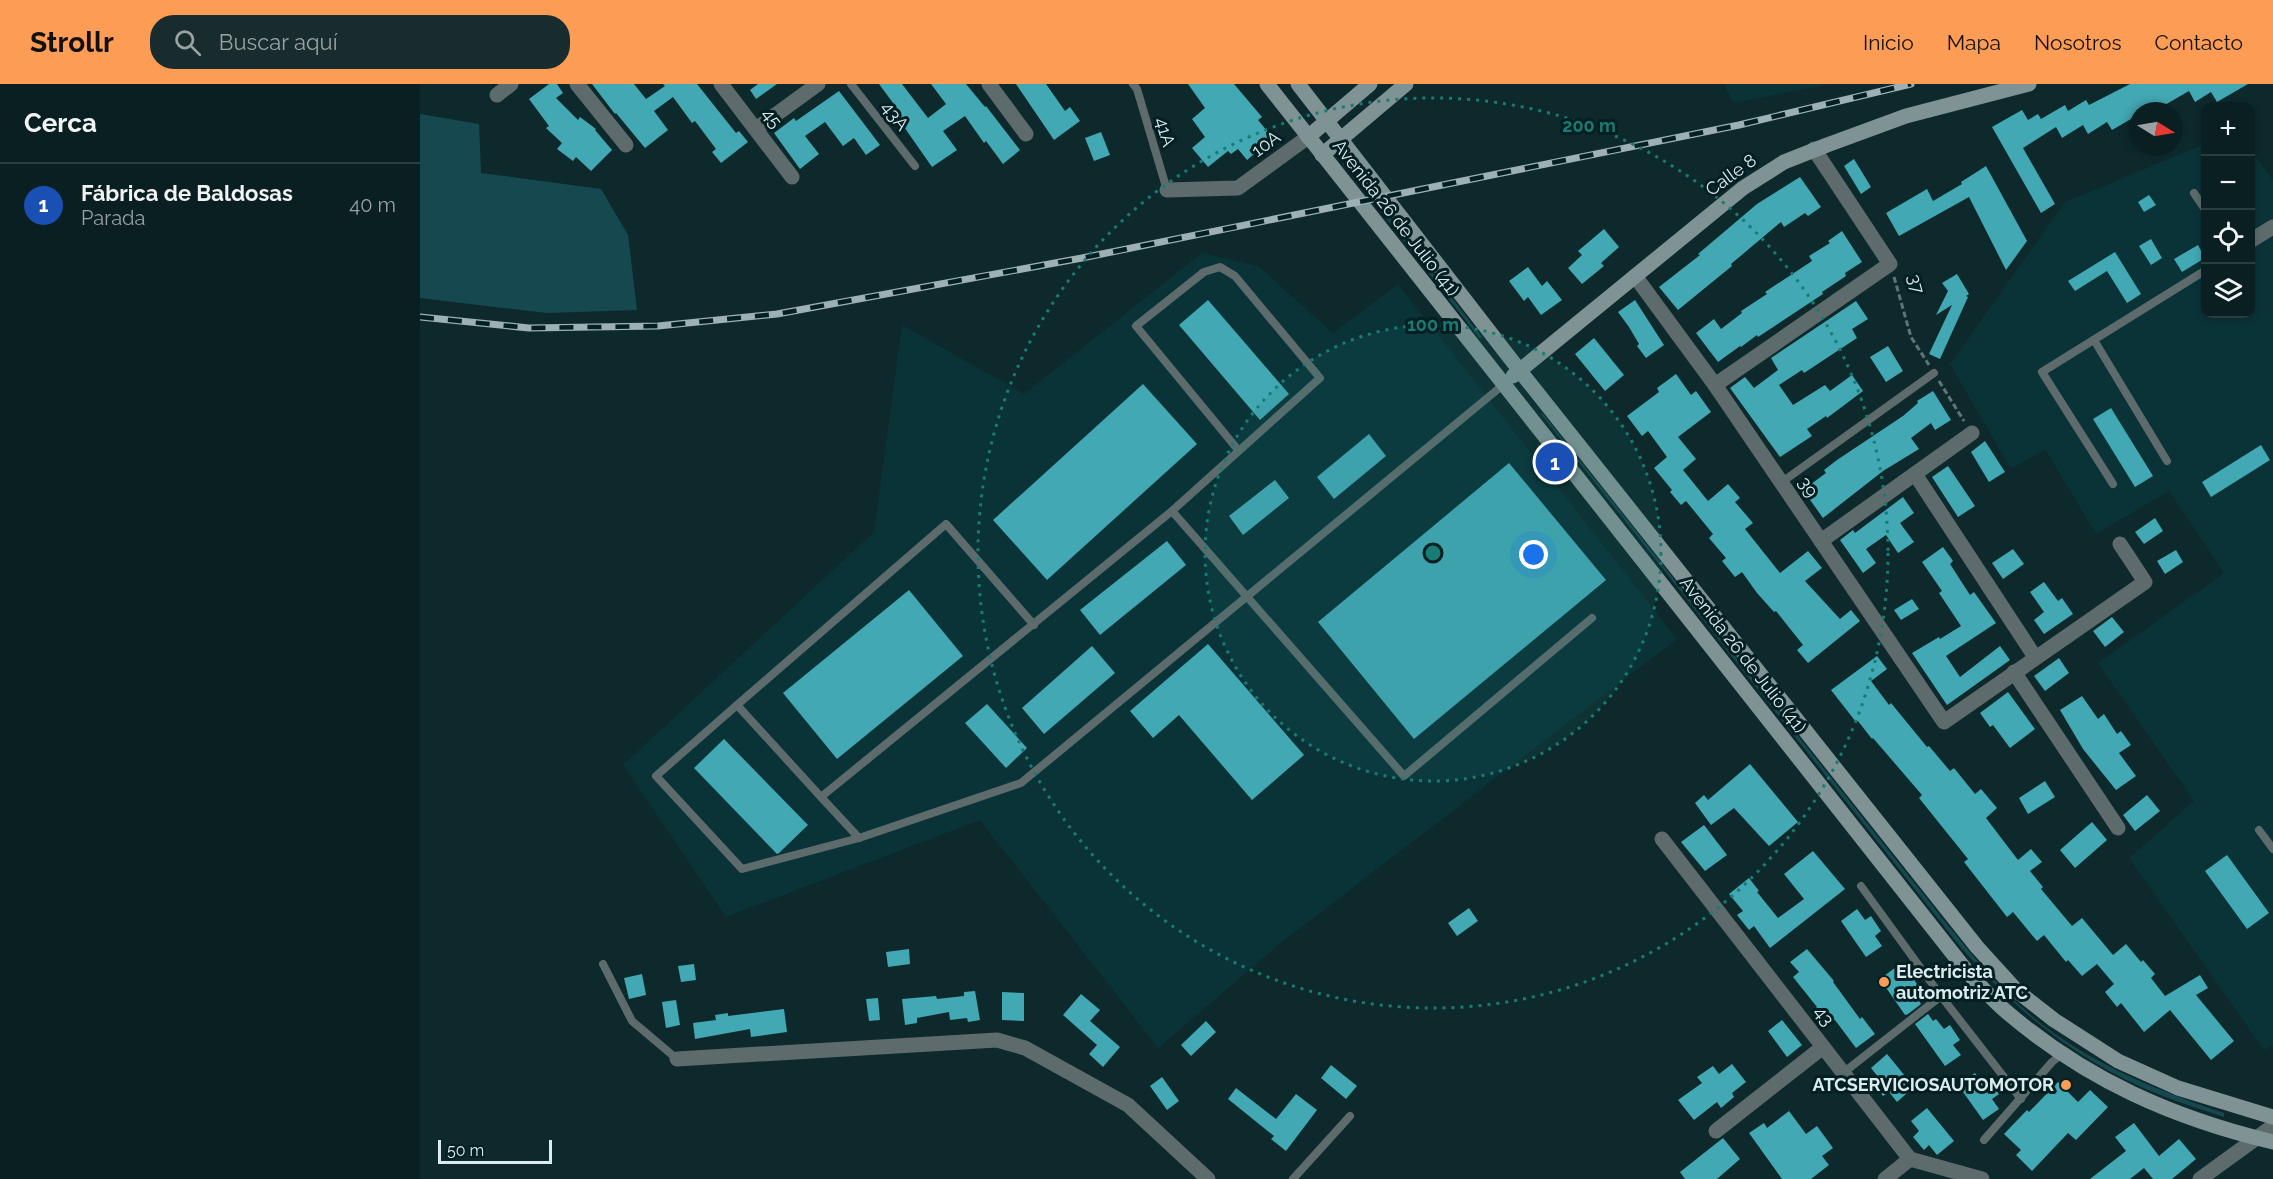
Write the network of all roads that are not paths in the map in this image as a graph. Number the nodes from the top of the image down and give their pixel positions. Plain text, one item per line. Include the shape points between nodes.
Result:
1 (511, 84) edge
2 (577, 84) edge
3 (721, 84) edge
4 (818, 84) edge
5 (851, 84) edge
6 (989, 84) edge
7 (1133, 84) edge
8 (1267, 84) edge
9 (1298, 84) edge
10 (1370, 84) edge
11 (1406, 84) edge
12 (2029, 84) edge
13 (497, 95) dead end
14 (1327, 121) junction
15 (756, 129) junction
16 (1026, 134) dead end
17 (1308, 137) junction
18 (1340, 139) junction
19 (626, 145) dead end
20 (1814, 150) junction
21 (1322, 155) junction
22 (915, 166) dead end
23 (792, 177) dead end
24 (1167, 190) joint
25 (2194, 193) dead end
26 (2204, 210) edge
27 (2273, 227) edge
28 (2255, 238) edge
29 (2201, 273) edge
30 (1635, 276) junction
31 (2094, 340) junction
32 (1520, 370) junction
33 (1934, 373) road end
34 (1503, 385) junction
35 (1715, 385) junction
36 (1972, 432) road end
37 (1239, 451) junction
38 (2167, 461) dead end
39 (1915, 474) junction
40 (1782, 482) junction
41 (2113, 484) dead end
42 (1172, 511) junction
43 (1821, 541) junction
44 (2120, 544) dead end
45 (1247, 596) junction
46 (1592, 618) dead end
47 (1034, 625) junction
48 (2035, 657) junction
49 (2014, 672) junction
50 (737, 705) junction
51 (821, 797) junction
52 (2118, 828) dead end
53 (2259, 830) dead end
54 (859, 838) junction
55 (1662, 839) dead end
56 (2273, 849) edge
57 (1861, 886) dead end
58 (603, 964) dead end
59 (1941, 996) junction
60 (1823, 1047) junction
61 (2062, 1054) junction
62 (677, 1059) joint
63 (1843, 1073) junction
64 (2021, 1099) junction
65 (1350, 1116) dead end
66 (2273, 1117) edge
67 (2273, 1126) edge
68 (1716, 1131) dead end
69 (2256, 1138) junction
70 (1984, 1140) dead end
71 (2273, 1142) edge
72 (1910, 1159) junction
73 (1208, 1179) edge
74 (1293, 1179) edge
75 (1885, 1179) edge
76 (1982, 1179) edge
77 (2200, 1179) edge

1 - 13 street
2 - 19 street
3 - 15 street, 45
4 - 15 street
5 - 22 lane, 43A
6 - 16 street
7 - 24 lane, 41A
8 - 17 main road, Avenida 26 de Julio (41)
9 - 14 main road, Avenida 26 de Julio (41)
10 - 14 main road, 10A
11 - 18 main road
12 - 20 main road, Calle 8 via 1906,116
14 - 17 main road, 10A
14 - 18 main road, Avenida 26 de Julio (41)
15 - 23 street, 45
17 - 21 main road, Avenida 26 de Julio (41)
17 - 24 street, 10A via 1238,188
18 - 21 main road
18 - 32 main road, Avenida 26 de Julio (41)
20 - 30 main road, Calle 8 via 1784,162 1743,188
20 - 35 street, 37 via 1890,264
21 - 34 main road, Avenida 26 de Julio (41)
25 - 26 lane
27 - 28 street
29 - 31 lane
30 - 32 main road, Calle 8
30 - 35 street, 39
31 - 38 lane
31 - 41 lane via 2042,372
32 - 34 main road, Calle 8
32 - 66 main road, Avenida 26 de Julio (41) via 1977,947 2017,991 2054,1020 2118,1060 2178,1088
33 - 40 lane
34 - 45 lane
34 - 61 main road, Avenida 26 de Julio (41) via 1969,974 2007,1012
35 - 40 street, 39
36 - 39 street
37 - 37 lane via 1320,378 1234,276 1220,267 1204,272 1136,326
37 - 42 lane
39 - 43 street
39 - 48 street
40 - 43 street, 39
42 - 45 lane
42 - 47 lane
43 - 49 street, 39 via 1944,723
44 - 48 street via 2145,582
45 - 46 lane via 1404,776
45 - 54 lane via 1021,783
47 - 50 lane via 946,524
47 - 51 lane
48 - 49 street
49 - 52 street
50 - 51 lane
50 - 54 lane via 656,776 742,869
51 - 54 lane
53 - 56 lane
55 - 60 street, 43
57 - 59 lane
58 - 62 lane via 632,1021
59 - 63 lane
59 - 64 lane
60 - 63 street, 43
60 - 68 street
61 - 64 lane
61 - 69 main road, Avenida 26 de Julio (41) via 2152,1104
62 - 73 street via 997,1040 1025,1048 1128,1105
63 - 72 street, 43
64 - 70 lane
65 - 74 lane
67 - 69 street
69 - 71 main road, Avenida 26 de Julio (41)
69 - 77 street
72 - 75 street
72 - 76 street

